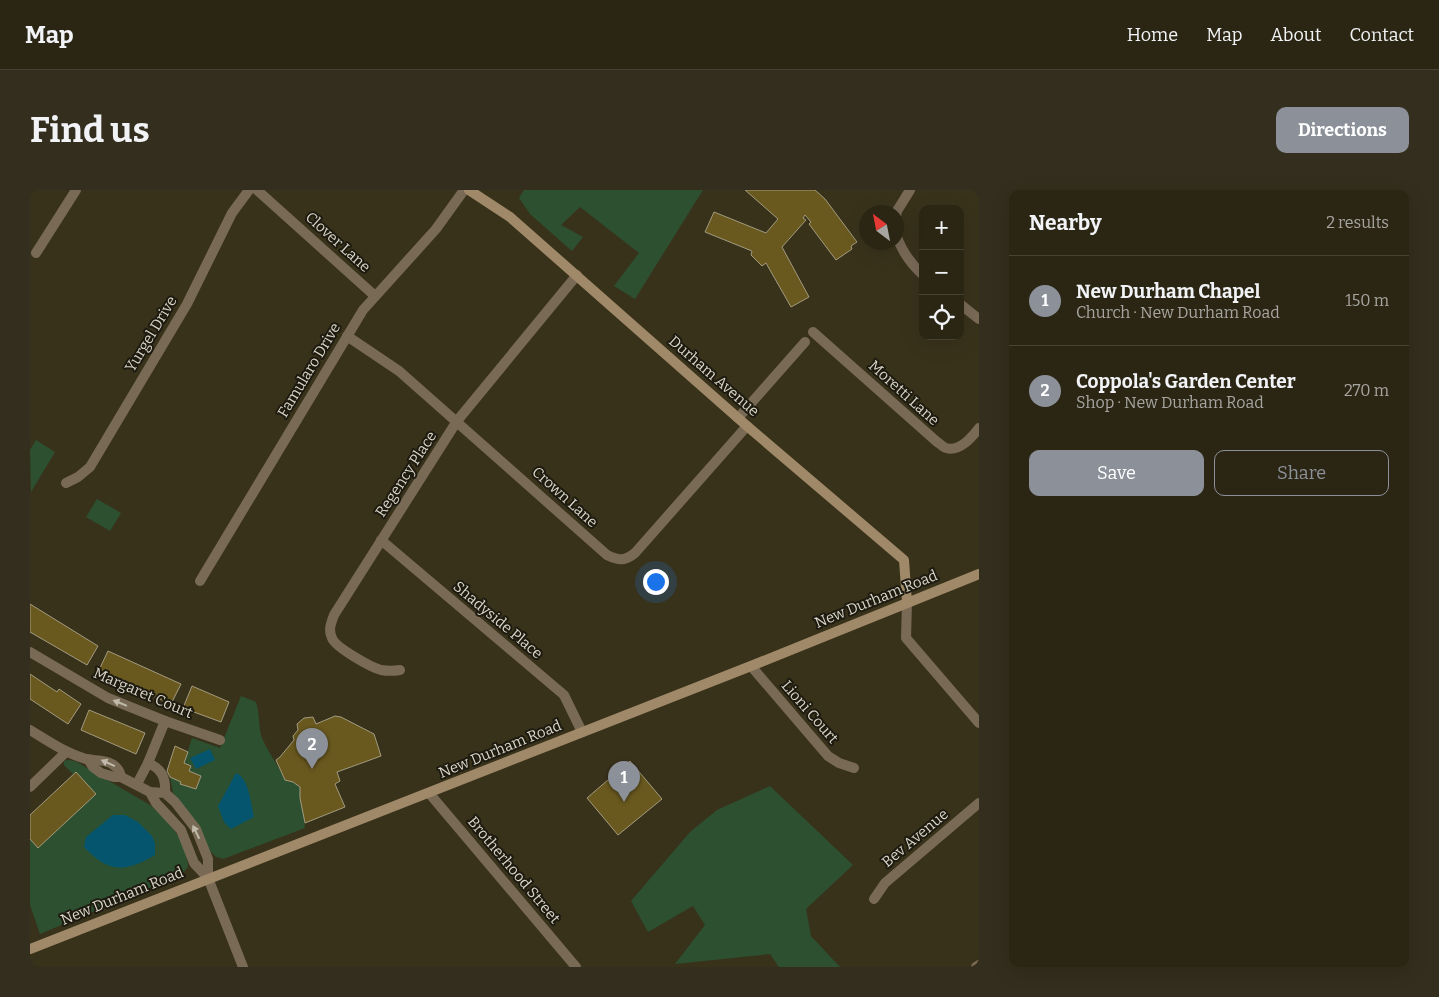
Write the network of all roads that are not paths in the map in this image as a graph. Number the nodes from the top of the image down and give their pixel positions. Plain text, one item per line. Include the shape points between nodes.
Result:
1 (76, 190) edge
2 (248, 190) edge
3 (257, 190) edge
4 (464, 190) edge
5 (469, 190) edge
6 (910, 190) edge
7 (901, 205) edge
8 (903, 250) edge
9 (36, 253) dead end
10 (919, 270) edge
11 (577, 275) junction
12 (376, 296) junction
13 (964, 307) edge
14 (979, 319) edge
15 (813, 332) dead end
16 (347, 336) junction
17 (805, 342) dead end
18 (738, 418) junction
19 (457, 421) junction
20 (747, 426) junction
21 (979, 428) edge
22 (66, 483) dead end
23 (381, 540) junction
24 (979, 574) edge
25 (200, 581) dead end
26 (907, 602) junction
27 (30, 652) edge
28 (750, 666) junction
29 (400, 670) dead end
30 (165, 721) junction
31 (979, 723) edge
32 (30, 730) edge
33 (582, 732) junction
34 (220, 740) dead end
35 (66, 752) junction
36 (148, 763) junction
37 (854, 768) dead end
38 (137, 784) junction
39 (30, 787) edge
40 (150, 792) junction
41 (165, 793) junction
42 (429, 793) junction
43 (979, 803) edge
44 (208, 878) junction
45 (874, 899) dead end
46 (30, 949) edge
47 (979, 964) edge
48 (243, 967) edge
49 (576, 967) edge
50 (976, 967) edge

1 - 9 street
2 - 22 street, Yurgel Drive via 232,214 187,304 90,467
3 - 12 street, Clover Lane
4 - 12 street, Famularo Drive via 436,229
5 - 11 main road, Durham Avenue via 510,217
6 - 7 street
8 - 10 street
11 - 18 main road, Durham Avenue
11 - 19 street, Regency Place
12 - 16 street, Famularo Drive via 362,310
13 - 14 street
15 - 21 street, Moretti Lane via 946,448 962,445
16 - 19 street, Crown Lane via 399,371
16 - 25 street, Famularo Drive
17 - 18 street
18 - 20 main road, Durham Avenue
19 - 20 street, Crown Lane via 607,555 621,560 635,552
19 - 23 street, Regency Place
20 - 26 main road, Durham Avenue via 904,560
23 - 29 street, Regency Place via 334,615 330,633 338,646 379,669
23 - 33 street, Shadyside Place via 564,695
24 - 26 main road, New Durham Road
26 - 28 main road, New Durham Road
26 - 31 street via 906,638
30 -> 27 street, Margaret Court via 108,698
28 - 33 main road, New Durham Road
28 - 37 street, Lioni Court via 828,756
30 - 34 street, Margaret Court
30 - 36 street
32 - 35 street
33 - 42 main road, New Durham Road
35 - 38 street via 112,764 121,776
35 - 39 street
36 - 38 street
36 - 41 street via 160,770 166,785
38 - 40 street
40 - 41 street
40 - 44 street via 181,830 194,863
44 -> 41 street via 208,859 196,829
42 - 44 main road, New Durham Road
42 - 49 street, Brotherhood Street
43 - 45 street, Bev Avenue via 884,883
44 - 46 main road, New Durham Road
44 - 48 street
47 - 50 street

